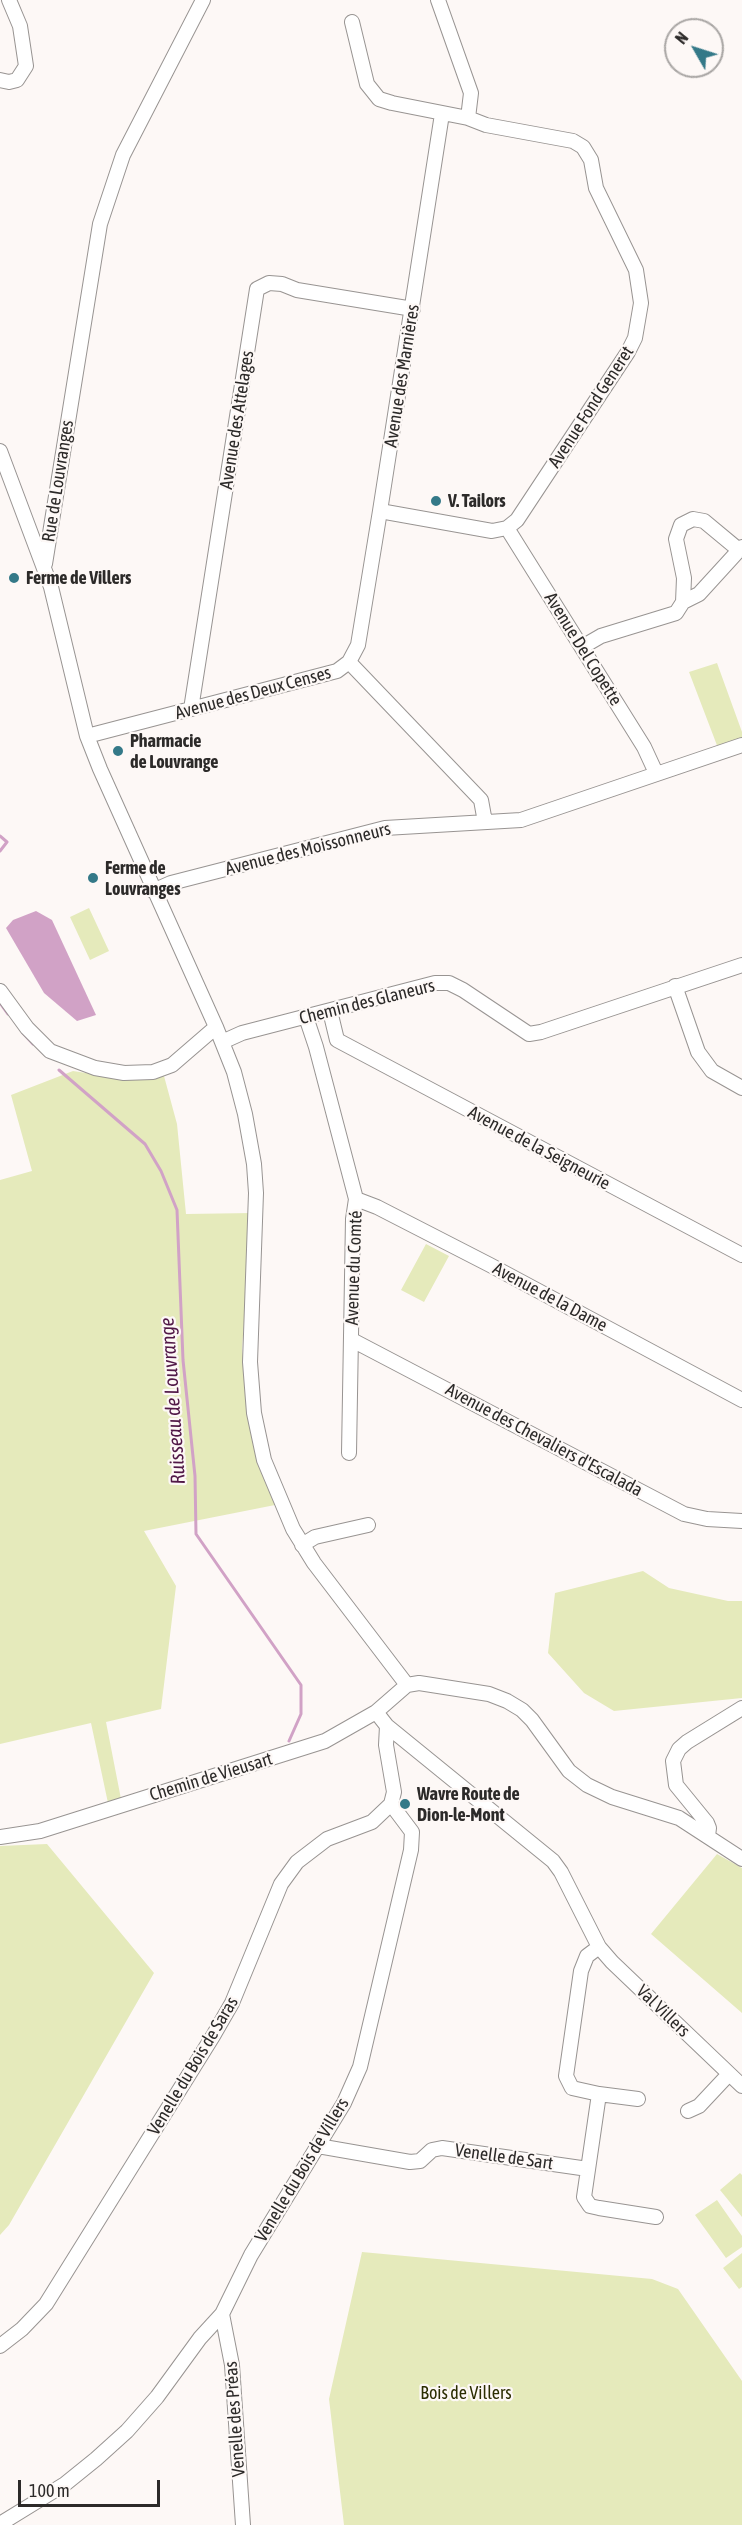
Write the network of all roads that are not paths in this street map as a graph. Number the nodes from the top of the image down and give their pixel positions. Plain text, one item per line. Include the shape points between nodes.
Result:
1 (9, 0) edge
2 (202, 0) edge
3 (438, 0) edge
4 (352, 22) dead end
5 (0, 80) edge
6 (442, 114) junction
7 (468, 118) junction
8 (413, 309) junction
9 (0, 451) edge
10 (380, 511) junction
11 (507, 528) junction
12 (741, 548) edge
13 (45, 566) junction
14 (683, 602) junction
15 (582, 647) junction
16 (349, 662) junction
17 (191, 709) junction
18 (87, 736) junction
19 (742, 745) edge
20 (656, 773) junction
21 (485, 822) junction
22 (153, 891) junction
23 (742, 965) edge
24 (675, 986) junction
25 (0, 991) edge
26 (330, 1011) junction
27 (306, 1017) junction
28 (216, 1027) junction
29 (337, 1040) junction
30 (222, 1042) junction
31 (316, 1047) junction
32 (742, 1088) edge
33 (356, 1199) junction
34 (742, 1255) edge
35 (352, 1340) junction
36 (742, 1400) edge
37 (349, 1453) dead end
38 (742, 1521) edge
39 (368, 1525) dead end
40 (302, 1545) junction
41 (407, 1685) junction
42 (742, 1708) edge
43 (376, 1712) junction
44 (387, 1726) junction
45 (391, 1804) junction
46 (708, 1836) junction
47 (0, 1837) edge
48 (742, 1858) edge
49 (599, 1947) junction
50 (729, 2074) junction
51 (742, 2086) edge
52 (599, 2094) junction
53 (638, 2099) dead end
54 (688, 2111) dead end
55 (318, 2146) junction
56 (588, 2169) junction
57 (656, 2217) dead end
58 (222, 2314) junction
59 (0, 2346) edge
60 (0, 2524) edge
61 (243, 2525) edge

1 - 5 street via 20,26 26,66 17,80
2 - 13 street, Rue de Louvranges via 123,155 100,224
3 - 7 street via 471,93
4 - 6 street via 373,92 392,103
6 - 7 street
6 - 8 street, Avenue des Marnières
7 - 11 street, Avenue Fond Generet via 573,141 583,147 591,160 596,188 640,285 640,313 628,352 517,520
8 - 10 street, Avenue des Marnières
8 - 17 street, Avenue des Attelages via 269,283 257,289
9 - 13 street
10 - 11 street via 492,531
10 - 16 street, Avenue des Marnières via 358,645
11 - 15 street, Avenue Del Copette
12 - 14 street via 699,594
12 - 14 street via 704,520 693,519 683,524 676,539 685,590
13 - 18 street, Rue de Louvranges
14 - 15 street via 676,613 601,636
15 - 20 street, Avenue Del Copette
16 - 17 street, Avenue des Deux Censes via 337,671
16 - 21 street, Avenue des Deux Censes via 481,800
17 - 18 street, Avenue des Deux Censes
18 - 22 street, Rue de Louvranges
19 - 20 street, Avenue des Moissonneurs
20 - 21 street, Avenue des Moissonneurs via 521,820
21 - 22 street, Avenue des Moissonneurs via 385,828 171,883
22 - 28 street, Rue de Louvranges
23 - 24 street, Chemin des Glaneurs
24 - 26 street, Chemin des Glaneurs via 529,1034 449,983 435,983
24 - 32 street via 698,1052 712,1071
25 - 28 street via 50,1051 95,1068 124,1073 153,1072 172,1065
26 - 27 street, Chemin des Glaneurs
26 - 29 street
27 - 30 street, Chemin des Glaneurs
27 - 31 street, Avenue du Comté
28 - 30 street, Rue de Louvranges
29 - 31 street
29 - 34 street, Avenue de la Seigneurie
30 - 40 street, Rue de Louvranges via 234,1072 254,1164 256,1230 250,1362 254,1413 264,1460
31 - 33 street, Avenue du Comté
33 - 35 street, Avenue du Comté
33 - 36 street, Avenue de la Dame via 490,1265
35 - 37 street, Avenue du Comté
35 - 38 street, Avenue des Chevaliers d'Escalada via 684,1514
39 - 40 street via 315,1537
40 - 41 street, Rue de Louvranges
41 - 43 street, Chemin de Vieusart
41 - 46 street via 419,1683 489,1694 507,1701 532,1720 569,1771 587,1785 679,1818
42 - 46 street via 687,1742 673,1761 676,1785 707,1823
43 - 44 street, Val Villers
43 - 47 street, Chemin de Vieusart via 308,1747 40,1831
44 - 45 street via 394,1792
44 - 49 street, Val Villers via 544,1852 561,1872
45 - 55 street, Venelle du Bois de Villers via 412,1832 411,1851 360,2067
45 - 59 street, Venelle du Bois de Saras via 372,1822 327,1839 297,1862 281,1884 232,2003 213,2036 51,2296 22,2329
46 - 48 street
49 - 50 street, Val Villers
49 - 52 street via 587,1956 581,1971 566,2076 572,2088
50 - 51 street, Val Villers
50 - 54 street via 699,2106
52 - 53 street
52 - 56 street
55 - 56 street, Venelle de Sart via 410,2162 420,2161 442,2148
55 - 58 street, Venelle du Bois de Villers via 251,2255
56 - 57 street via 584,2197 590,2206
58 - 60 street, Venelle du Bois de Villers via 127,2431 65,2484
58 - 61 street, Venelle des Préas via 232,2365

